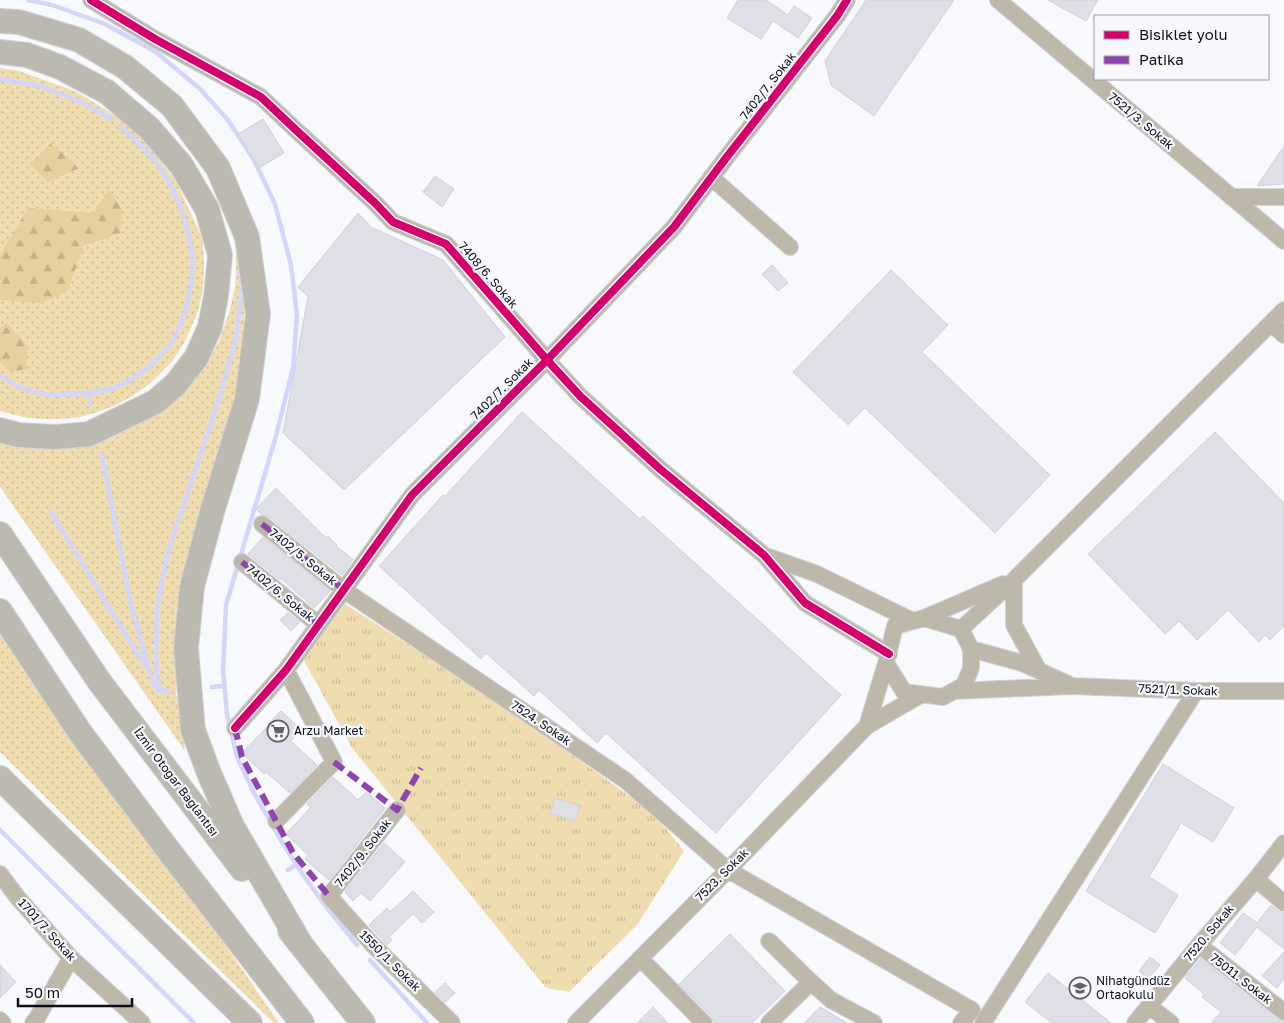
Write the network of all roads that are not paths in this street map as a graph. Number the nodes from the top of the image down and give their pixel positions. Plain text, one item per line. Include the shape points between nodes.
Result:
1 (91, 0) edge
2 (848, 0) edge
3 (998, 0) edge
4 (0, 21) edge
5 (0, 52) edge
6 (711, 178) junction
7 (1231, 196) junction
8 (1284, 197) edge
9 (1284, 241) edge
10 (790, 247) dead end
11 (1284, 310) edge
12 (1271, 323) junction
13 (1284, 335) edge
14 (547, 360) junction
15 (0, 430) edge
16 (262, 524) dead end
17 (0, 534) edge
18 (764, 556) junction
19 (242, 562) dead end
20 (1014, 580) junction
21 (344, 590) junction
22 (0, 611) edge
23 (919, 619) junction
24 (319, 625) junction
25 (961, 629) junction
26 (970, 649) junction
27 (888, 659) junction
28 (286, 670) junction
29 (1039, 671) junction
30 (1072, 686) junction
31 (954, 691) junction
32 (1196, 691) junction
33 (1284, 691) edge
34 (922, 694) junction
35 (867, 726) junction
36 (235, 728) dead end
37 (0, 778) edge
38 (397, 810) dead end
39 (276, 821) dead end
40 (1284, 843) edge
41 (728, 870) junction
42 (0, 874) edge
43 (1256, 879) junction
44 (329, 896) joint
45 (1284, 903) edge
46 (769, 941) dead end
47 (300, 943) junction
48 (1199, 945) junction
49 (71, 958) junction
50 (640, 958) junction
51 (811, 982) junction
52 (1149, 1006) junction
53 (1284, 1012) edge
54 (0, 1020) edge
55 (3, 1023) edge
56 (33, 1023) edge
57 (142, 1023) edge
58 (250, 1023) edge
59 (302, 1023) edge
60 (363, 1023) edge
61 (452, 1023) edge
62 (576, 1023) edge
63 (704, 1023) edge
64 (769, 1023) edge
65 (874, 1023) edge
66 (961, 1023) edge
67 (983, 1023) edge
68 (1135, 1023) edge
69 (1171, 1023) edge

1 - 14 street, 7408/6. Sokak via 261,97 393,222 446,244
2 - 6 street, 7402/7. Sokak
3 - 7 street, 7521/3. Sokak
4 - 47 highway via 19,22 79,40 125,67 172,106 218,168 247,237 258,314 247,399 192,587 186,648 193,730 209,773 232,826
5 - 15 highway via 27,55 60,67 107,92 149,128 181,165 207,209 220,255 210,328 196,358 175,385 155,402 89,434 54,437 18,435
6 - 10 street
6 - 14 street, 7402/7. Sokak via 674,227
7 - 8 street
7 - 9 street, 7521/3. Sokak
11 - 12 street
12 - 13 street
12 - 20 street
14 - 18 street, 7408/6. Sokak via 580,396 660,469
14 - 21 street, 7402/7. Sokak via 412,495
16 - 21 street, 7402/5. Sokak
17 - 47 highway, İzmir Otogar Bağlantısı via 99,681
18 - 23 street via 817,574
18 - 27 street via 805,603
19 - 24 street, 7402/6. Sokak
20 - 23 street
20 - 25 street
20 - 29 street via 1014,625
21 - 24 street, 7402/7. Sokak
21 - 41 street, 7524. Sokak via 625,780
22 - 59 highway via 79,731
23 - 25 street
23 - 27 street via 896,626
24 - 28 street, 7402/7. Sokak
25 - 26 street
26 - 29 street
26 - 31 street via 971,668 964,685
27 - 34 street via 904,692
27 - 35 street
28 - 36 street, 7402/7. Sokak
28 - 39 street via 334,762
29 - 30 street
30 - 31 street, 7521/1. Sokak
30 - 32 street, 7521/1. Sokak
31 - 34 street via 943,697
32 - 33 street, 7521/1. Sokak
32 - 67 street
34 - 35 street
35 - 41 street, 7523. Sokak
37 - 58 highway
38 - 44 street, 7402/9. Sokak
40 - 43 street, 7520. Sokak
41 - 50 street, 7523. Sokak
41 - 66 street, 7524. Sokak via 972,1010
42 - 49 street, 1701/7. Sokak
43 - 45 street
43 - 48 street, 7520. Sokak
44 - 61 street, 1550/1. Sokak via 372,944
46 - 51 street
47 - 60 highway, İzmir Otogar Bağlantısı
48 - 52 street, 7520. Sokak
48 - 53 street, 75011. Sokak
49 - 56 street
49 - 57 street, 1701/7. Sokak
50 - 62 street, 7523. Sokak
50 - 63 street
51 - 64 street
51 - 65 street via 831,1000
52 - 68 street, 7520. Sokak
52 - 69 street
54 - 55 street

